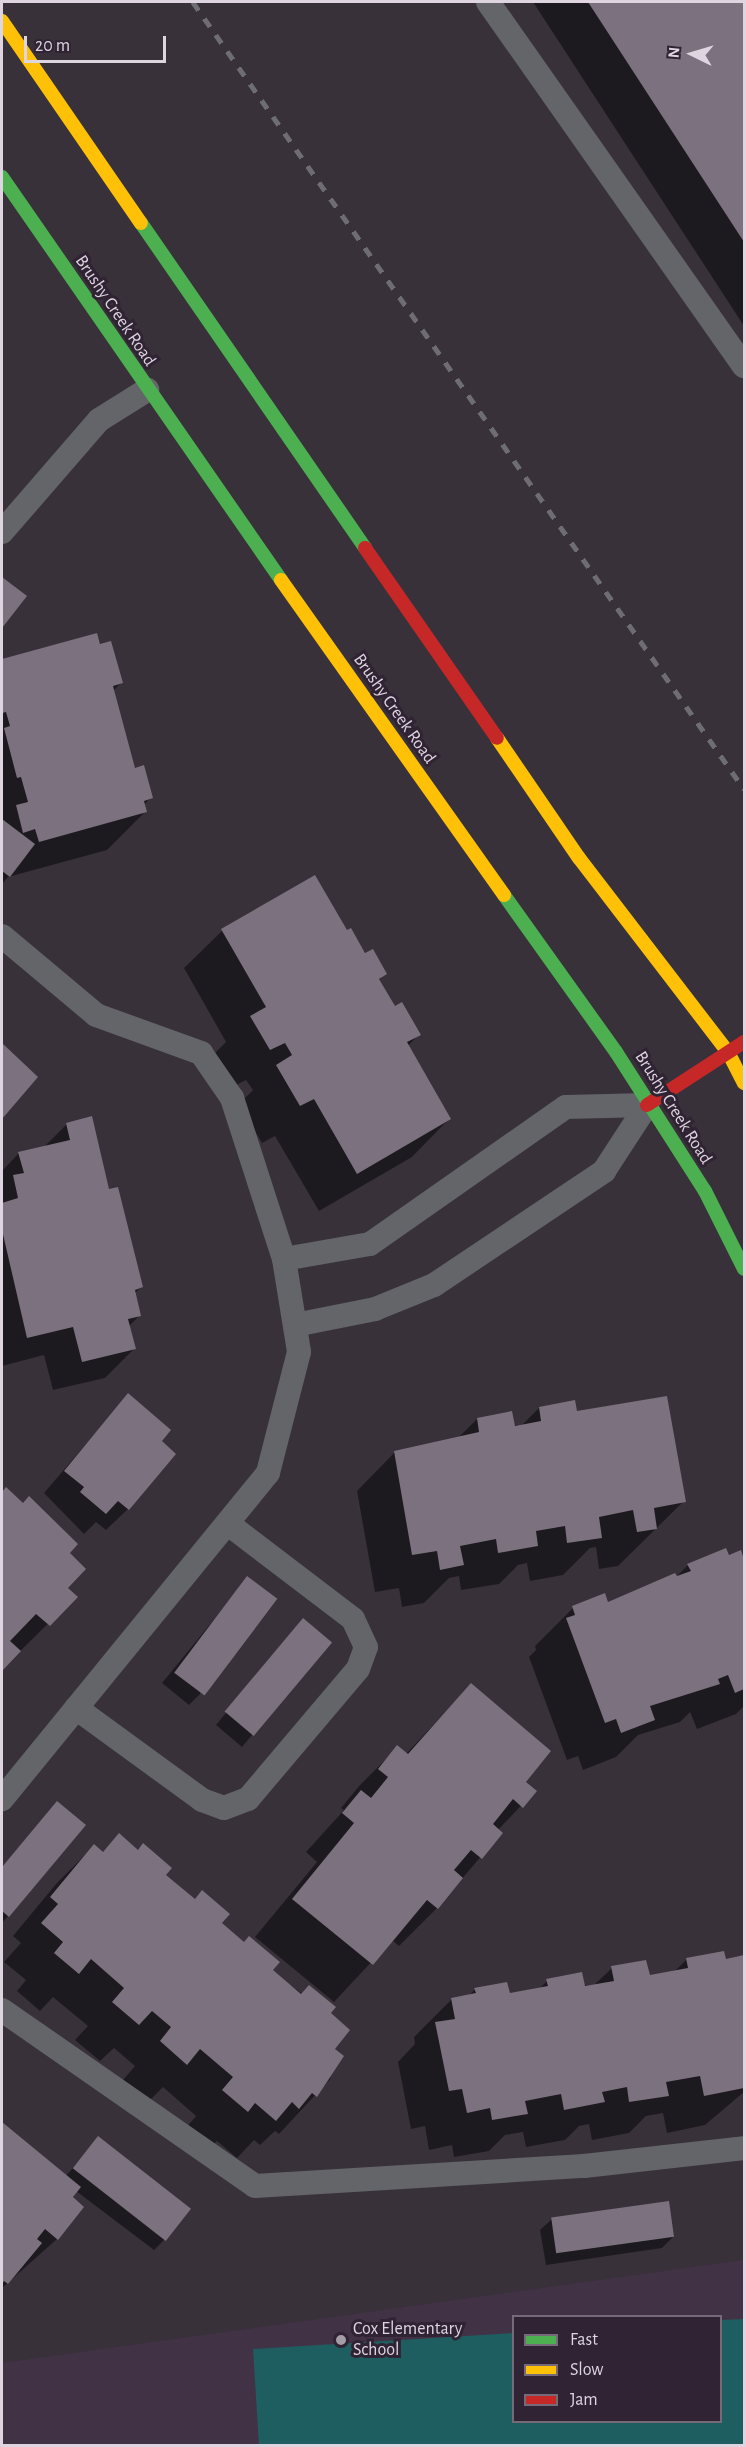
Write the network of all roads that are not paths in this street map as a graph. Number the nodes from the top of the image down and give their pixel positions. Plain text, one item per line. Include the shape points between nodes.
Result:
1 (488, 2) edge
2 (2, 21) edge
3 (2, 177) edge
4 (744, 366) edge
5 (147, 390) junction
6 (2, 532) edge
7 (2, 936) edge
8 (744, 1042) edge
9 (728, 1052) junction
10 (744, 1083) edge
11 (647, 1105) junction
12 (284, 1259) junction
13 (744, 1269) edge
14 (295, 1325) junction
15 (227, 1523) junction
16 (76, 1708) junction
17 (2, 1800) edge
18 (2, 2010) edge
19 (744, 2148) edge

1 - 4 lane
2 - 9 main road via 579,858
3 - 5 main road, Brushy Creek Road
5 - 6 lane via 99,420
5 - 11 main road, Brushy Creek Road via 616,1052
7 - 12 lane via 96,1014 201,1053 232,1098
8 - 9 main road
9 - 10 main road
9 - 11 main road
11 - 12 lane via 566,1107 370,1244
11 - 13 main road, Brushy Creek Road via 705,1191
11 - 14 lane via 604,1171 434,1285 375,1309
12 - 14 lane
14 - 15 lane via 299,1352 268,1473
15 - 16 lane
15 - 16 lane via 353,1619 366,1647 358,1668 248,1799 224,1808 202,1800
16 - 17 lane
18 - 19 lane via 255,2186 584,2166

